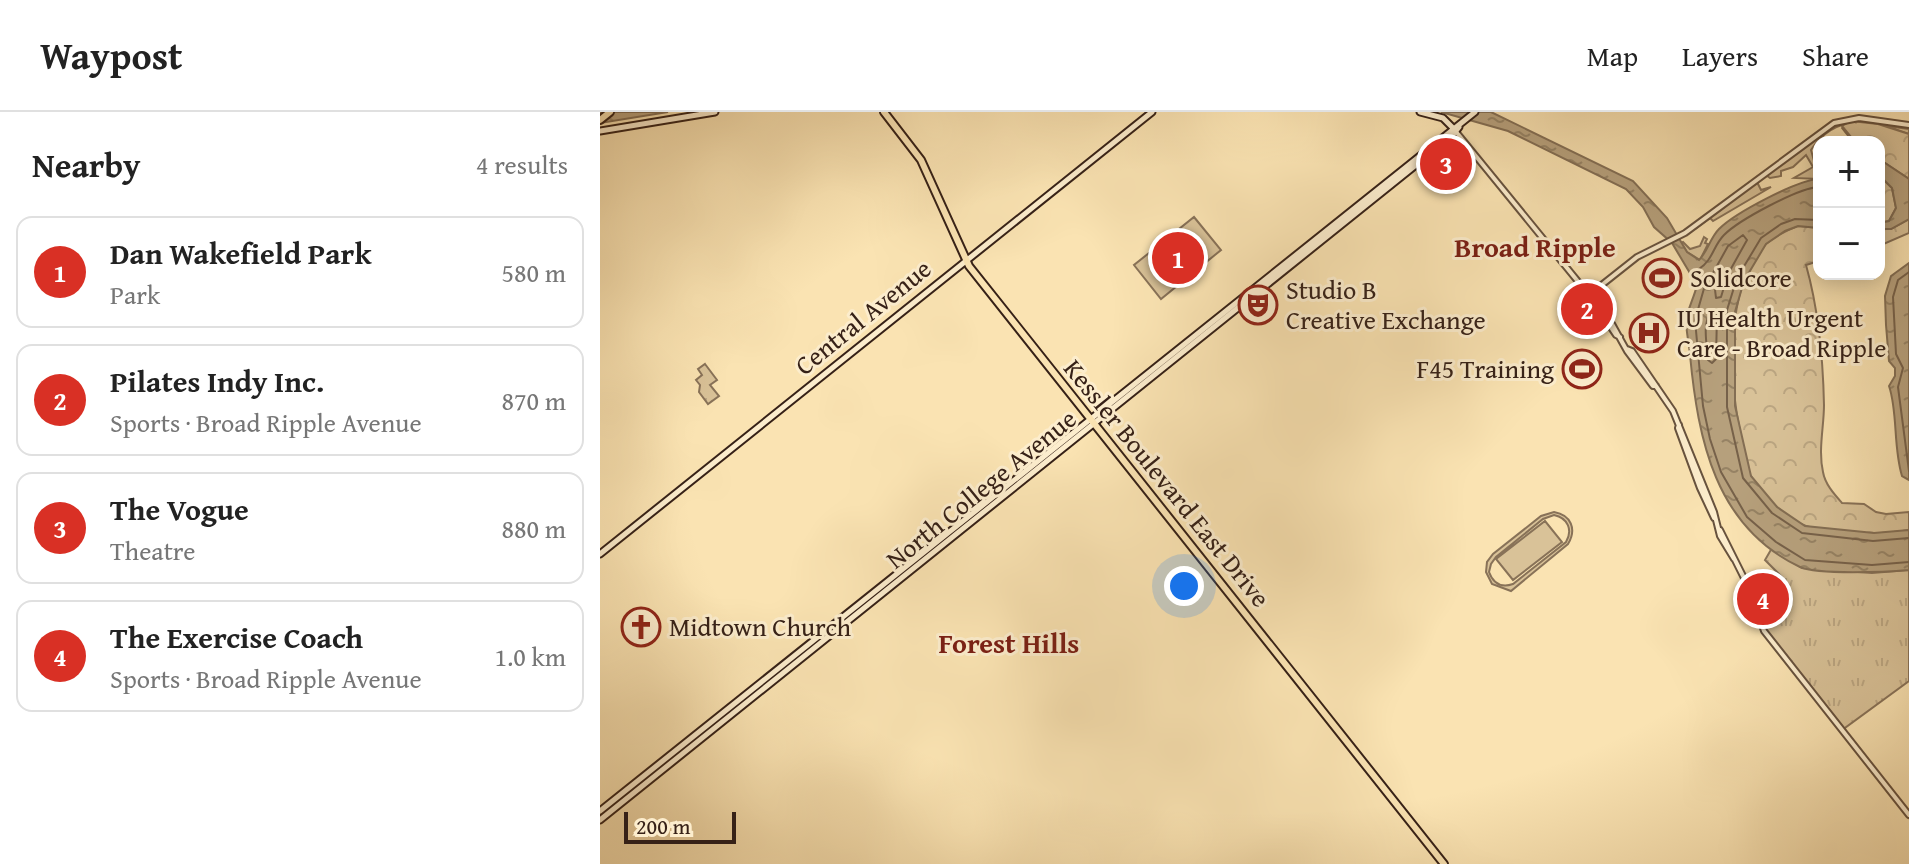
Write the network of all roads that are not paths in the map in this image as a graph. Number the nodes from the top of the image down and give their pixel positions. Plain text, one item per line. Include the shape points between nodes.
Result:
1 (610, 112) edge
2 (715, 112) edge
3 (884, 112) edge
4 (1152, 112) edge
5 (1420, 112) edge
6 (1475, 112) edge
7 (600, 120) edge
8 (1909, 125) edge
9 (1458, 127) junction
10 (600, 131) edge
11 (966, 260) junction
12 (1589, 295) junction
13 (1092, 421) junction
14 (600, 554) edge
15 (600, 811) edge
16 (1909, 815) edge
17 (600, 820) edge
18 (1444, 864) edge

1 - 7 main road
2 - 10 main road
3 - 11 main road, Kessler Boulevard East Drive via 921,160
4 - 11 main road, Central Avenue
5 - 9 main road
6 - 9 main road, North College Avenue
8 - 12 street via 1859,118 1833,124
9 - 12 street
9 - 13 main road, North College Avenue
11 - 13 main road, Kessler Boulevard East Drive
11 - 14 main road, Central Avenue
12 - 16 street via 1672,409 1768,638
13 - 15 main road, North College Avenue
13 - 17 main road, North College Avenue
13 - 18 main road, Kessler Boulevard East Drive

